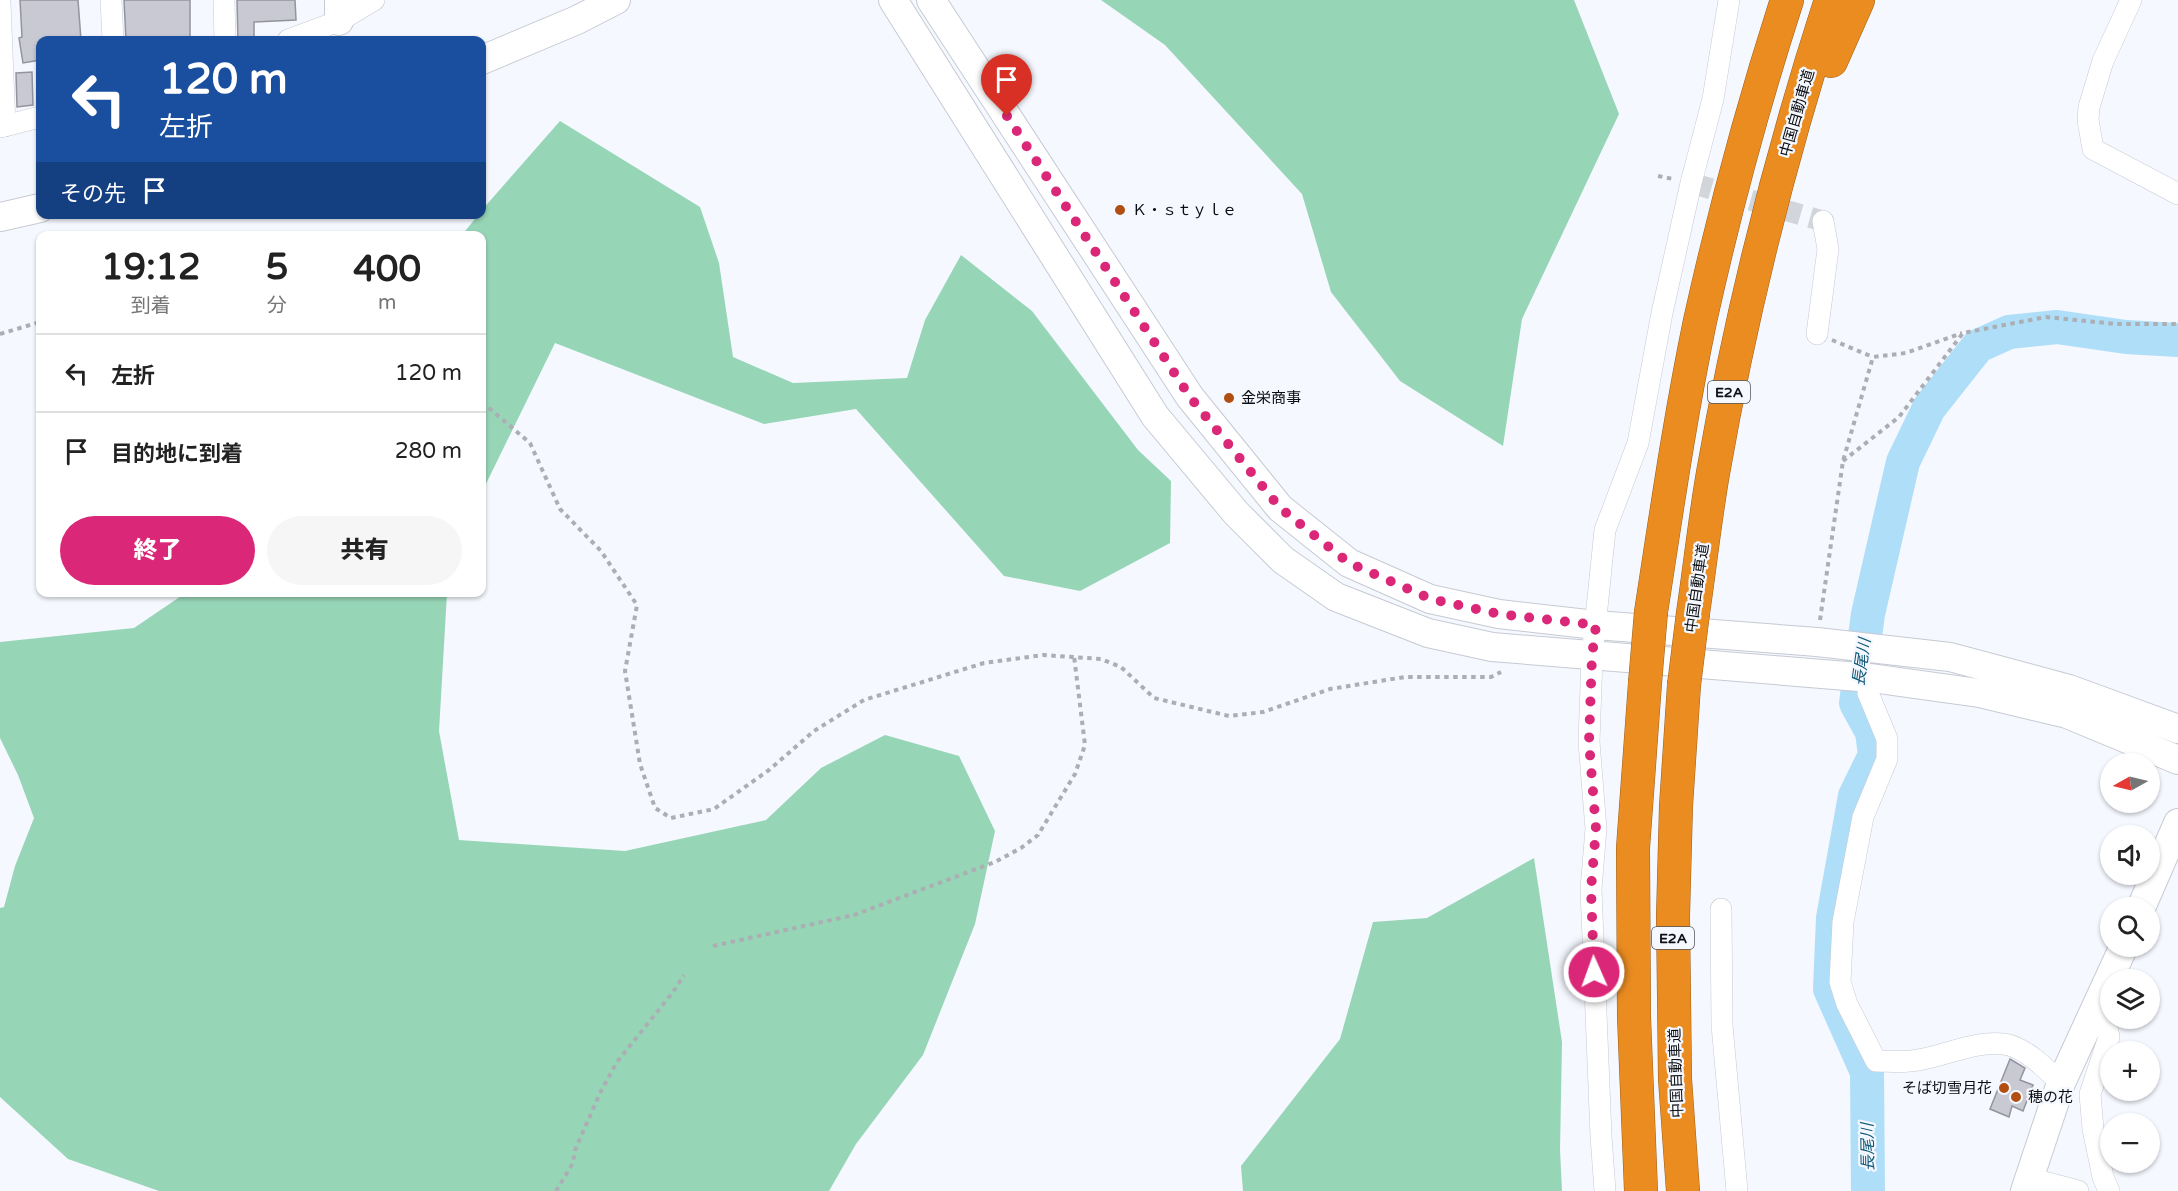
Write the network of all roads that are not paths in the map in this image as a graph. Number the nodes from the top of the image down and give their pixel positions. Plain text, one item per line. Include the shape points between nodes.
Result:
1 (111, 0) edge
2 (224, 0) edge
3 (374, 0) edge
4 (616, 0) edge
5 (893, 0) edge
6 (931, 0) edge
7 (1729, 0) edge
8 (1766, 0) edge
9 (1786, 0) edge
10 (1831, 0) edge
11 (1858, 0) edge
12 (2131, 0) edge
13 (0, 3) edge
14 (339, 10) edge
15 (112, 36) edge
16 (225, 36) edge
17 (295, 36) edge
18 (486, 58) edge
19 (36, 118) edge
20 (3, 127) edge
21 (1780, 175) junction
22 (2178, 194) edge
23 (36, 209) edge
24 (0, 217) edge
25 (1823, 221) dead end
26 (1700, 321) junction
27 (1817, 333) road end
28 (1596, 625) junction
29 (1592, 656) junction
30 (1871, 678) junction
31 (2178, 729) edge
32 (2178, 760) edge
33 (2178, 823) edge
34 (2146, 897) edge
35 (1721, 909) dead end
36 (2100, 1000) edge
37 (2107, 1029) edge
38 (2061, 1083) junction
39 (2027, 1184) edge
40 (1605, 1191) edge
41 (1641, 1191) edge
42 (1683, 1191) edge
43 (1737, 1191) edge
44 (2078, 1191) edge
45 (2109, 1191) edge

1 - 15 street
2 - 16 street
3 - 14 street
4 - 18 street
5 - 29 street via 1155,416 1236,513 1283,560 1336,597 1428,633 1492,647
6 - 28 street via 1190,397 1280,508 1349,563 1431,599 1499,614
7 - 28 street via 1713,99 1662,313 1638,443 1605,530
8 - 26 highway via 1732,125
9 - 26 highway, E2A via 1738,166
10 - 21 highway, 中国自動車道 / E2A
11 - 21 highway
12 - 22 street via 2103,62 2089,107 2094,149
13 - 20 street
14 - 17 street
19 - 20 street
21 - 42 highway, 中国自動車道 / E2A, bridge via 1734,364 1713,474 1684,685 1673,916 1675,1080
23 - 24 street
25 - 27 street via 1828,249
26 - 41 highway, E2A, bridge via 1651,612 1633,848
28 - 29 street
28 - 31 street via 1950,657 2058,686
29 - 30 street
29 - 40 street via 1589,742 1596,829 1591,901
30 - 32 street via 1979,693 2067,714
30 - 38 street via 1868,693 1887,739 1887,759 1863,817 1843,922 1840,982 1847,1004 1876,1061 1917,1061 1996,1043 2011,1046 2036,1060
33 - 34 street
35 - 43 street via 1722,1025
36 - 38 street
37 - 45 street via 2109,1037 2090,1094 2093,1128
38 - 39 street
39 - 44 street

